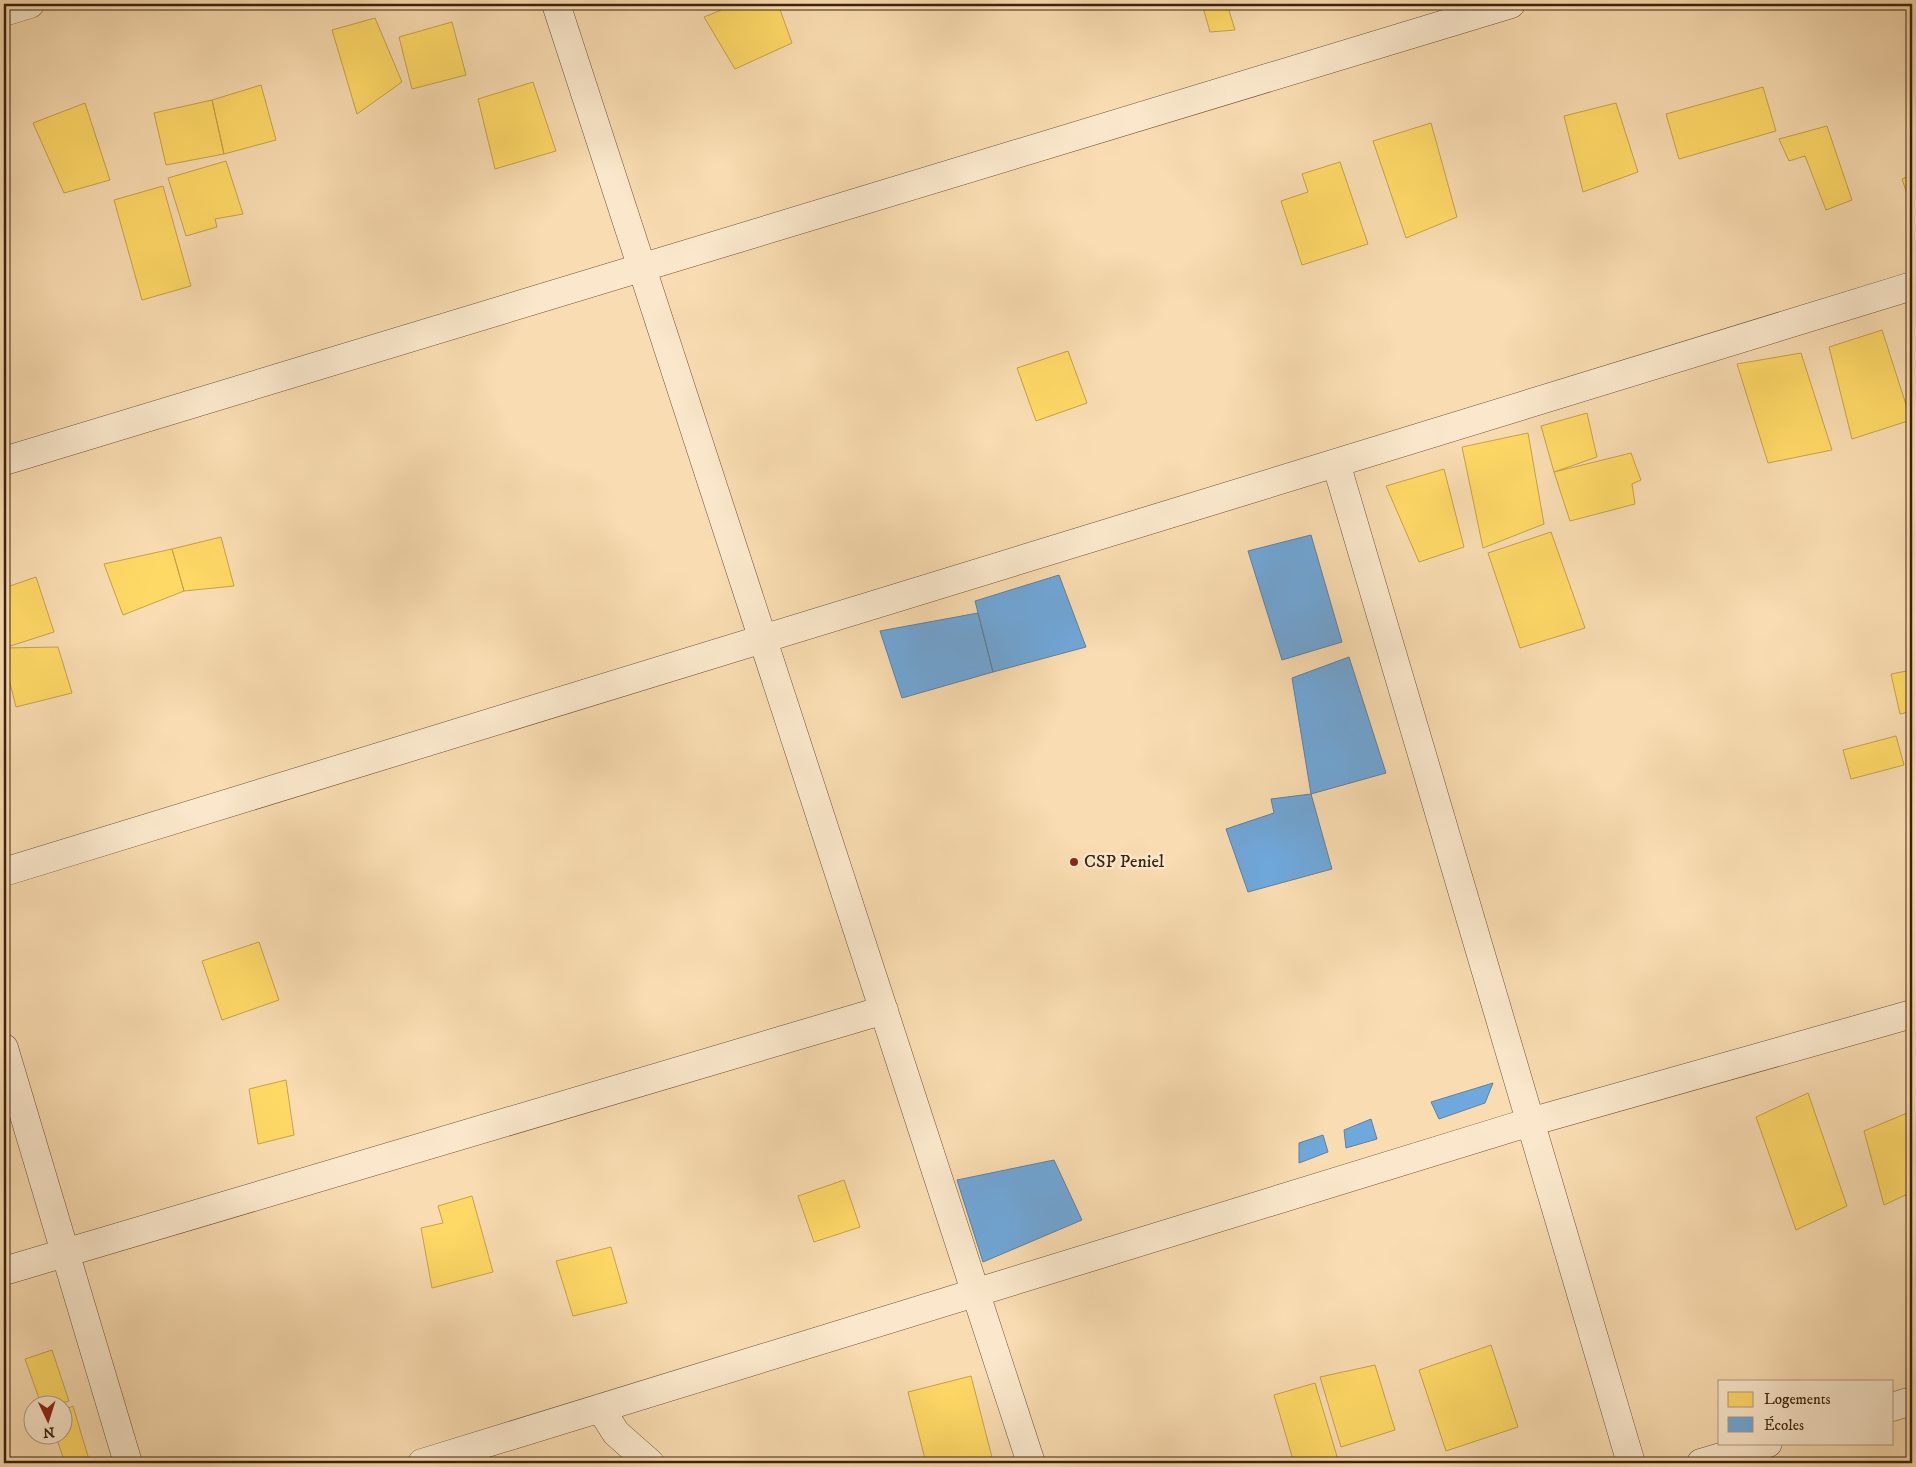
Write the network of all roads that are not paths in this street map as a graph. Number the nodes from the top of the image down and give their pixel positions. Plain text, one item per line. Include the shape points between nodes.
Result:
1 (30, 4) edge
2 (556, 4) edge
3 (1511, 4) edge
4 (4, 12) edge
5 (642, 267) junction
6 (1912, 286) edge
7 (4, 461) edge
8 (1336, 463) junction
9 (763, 639) junction
10 (4, 872) edge
11 (884, 1010) junction
12 (1912, 1014) edge
13 (4, 1048) edge
14 (1530, 1122) junction
15 (65, 1252) junction
16 (4, 1270) edge
17 (975, 1293) junction
18 (1912, 1401) edge
19 (1894, 1406) edge
20 (600, 1408) junction
21 (1765, 1444) edge
22 (128, 1463) edge
23 (422, 1463) edge
24 (650, 1463) edge
25 (1031, 1463) edge
26 (1631, 1463) edge
27 (1700, 1463) edge

1 - 4 street
2 - 5 street
3 - 5 street
5 - 7 street
5 - 9 street
6 - 8 street
8 - 9 street
8 - 14 street
9 - 10 street
9 - 11 street
11 - 15 street
11 - 17 street
12 - 14 street
13 - 15 street
14 - 17 street
14 - 26 street
15 - 16 street
15 - 22 street
17 - 20 street
17 - 25 street
18 - 19 street
20 - 23 street
20 - 24 street via 616,1433
21 - 27 street

